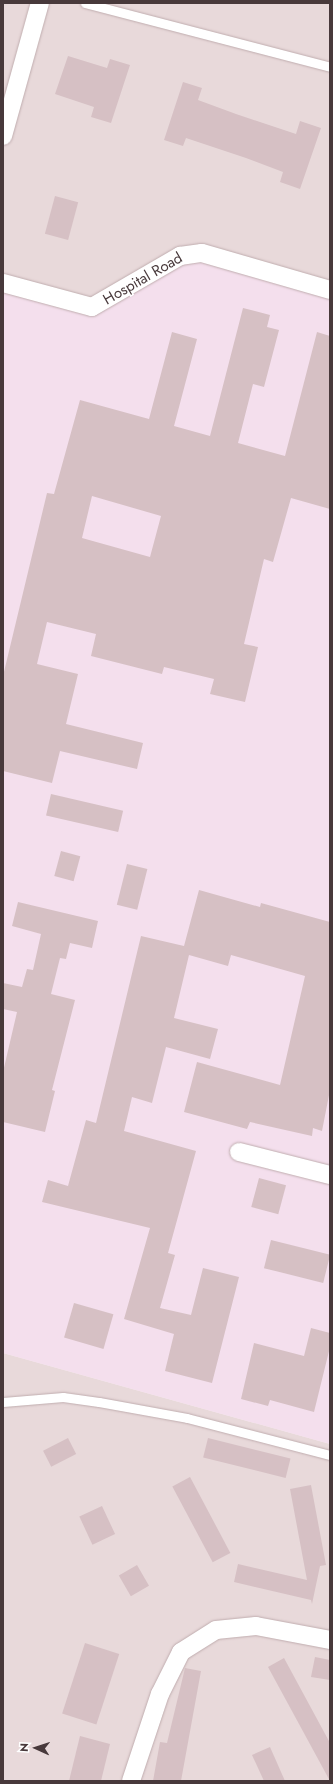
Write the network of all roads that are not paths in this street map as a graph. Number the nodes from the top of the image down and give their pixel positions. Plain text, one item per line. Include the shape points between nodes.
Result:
1 (40, 3) edge
2 (85, 3) edge
3 (330, 67) edge
4 (3, 136) edge
5 (3, 283) edge
6 (330, 290) edge
7 (239, 1152) dead end
8 (330, 1175) edge
9 (3, 1402) edge
10 (330, 1455) edge
11 (330, 1640) edge
12 (131, 1781) edge

1 - 4 street
2 - 3 lane
5 - 6 street, Hospital Road via 92,307 180,256 202,253
7 - 8 street
9 - 10 lane via 63,1397 99,1402 188,1418
11 - 12 street via 256,1626 216,1630 181,1652 160,1694

